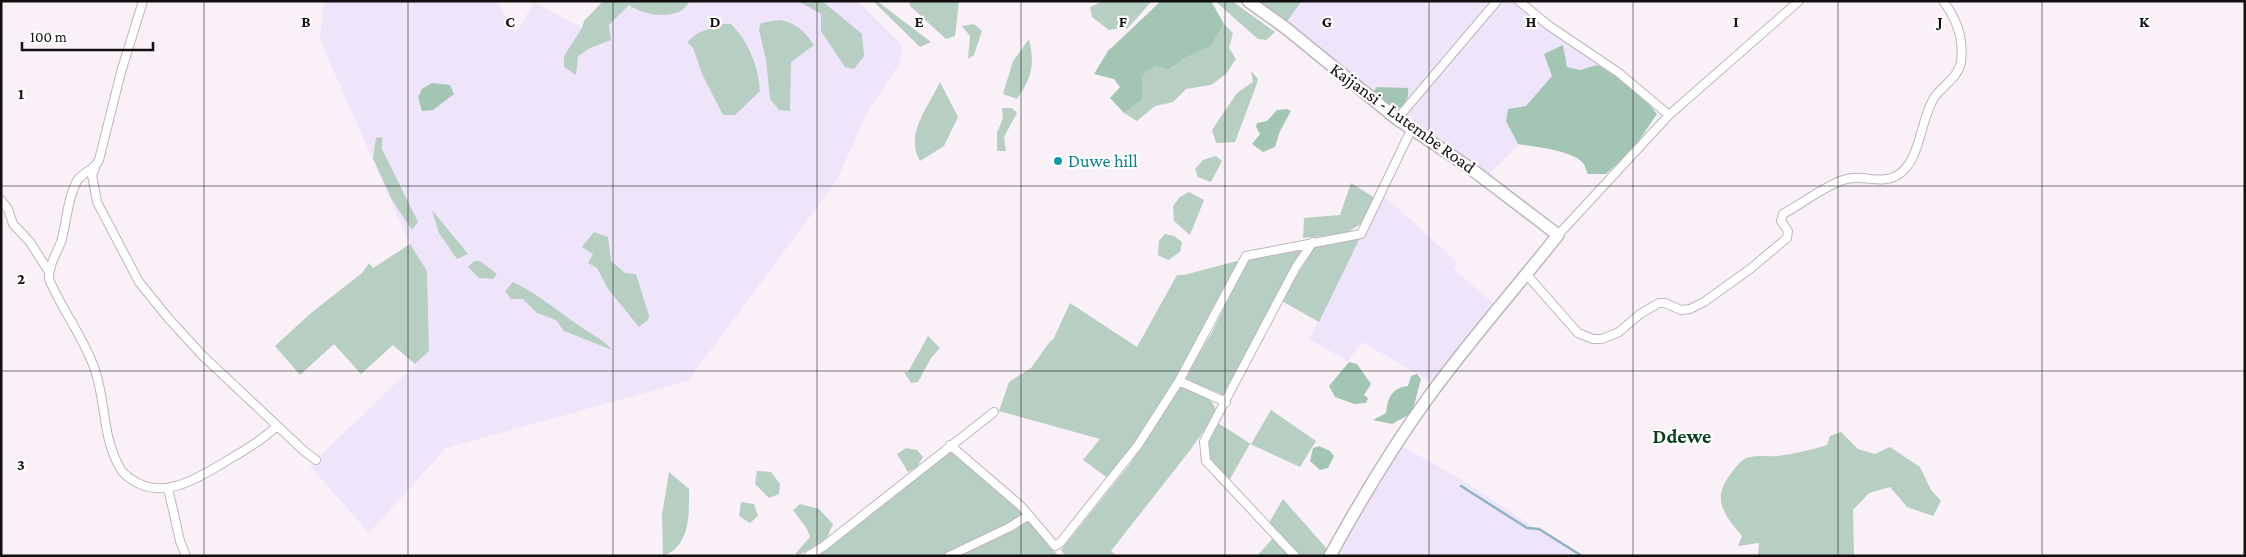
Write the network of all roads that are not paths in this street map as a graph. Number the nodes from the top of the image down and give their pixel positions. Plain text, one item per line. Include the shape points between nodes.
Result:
1 (143, 1) edge
2 (1248, 1) edge
3 (1497, 1) edge
4 (1519, 1) edge
5 (1799, 1) edge
6 (1943, 1) edge
7 (1669, 115) junction
8 (1397, 119) junction
9 (1412, 128) junction
10 (95, 168) junction
11 (1, 200) edge
12 (1558, 235) junction
13 (1313, 242) junction
14 (49, 272) junction
15 (1526, 275) junction
16 (1178, 381) junction
17 (1226, 402) junction
18 (994, 412) dead end
19 (277, 426) junction
20 (950, 445) junction
21 (316, 460) dead end
22 (168, 488) junction
23 (1029, 514) junction
24 (186, 556) edge
25 (808, 556) edge
26 (949, 556) edge
27 (1295, 556) edge
28 (1330, 556) edge

1 - 10 street
2 - 8 street, Kajjansi - Lutembe Road
3 - 8 street
4 - 7 street via 1548,25 1619,73
5 - 7 street
6 - 15 street via 1960,32 1961,61 1958,71 1934,98 1916,148 1901,173 1894,178 1844,179 1783,214 1781,221 1788,231 1787,238 1704,302 1681,310 1659,303 1619,332 1602,340 1593,340 1578,333
7 - 12 street
8 - 9 street, Kajjansi - Lutembe Road
9 - 12 street, Kajjansi - Lutembe Road
9 - 13 street via 1362,234
10 - 14 street via 80,178 74,187
10 - 19 street via 92,175 97,202 139,282 204,356
11 - 14 street via 13,224 30,242
12 - 15 street
13 - 16 street via 1246,256
13 - 17 street via 1296,266
14 - 22 street via 52,287 94,368 101,391 105,429 121,470 138,484
15 - 28 street via 1431,394 1360,502
16 - 17 street
16 - 23 street via 1124,465 1060,543 1055,546
17 - 27 street via 1204,441 1206,461
18 - 20 street
19 - 21 street
19 - 22 street via 260,442 206,474
20 - 23 street
20 - 25 street
22 - 24 street
23 - 26 street via 1010,527

